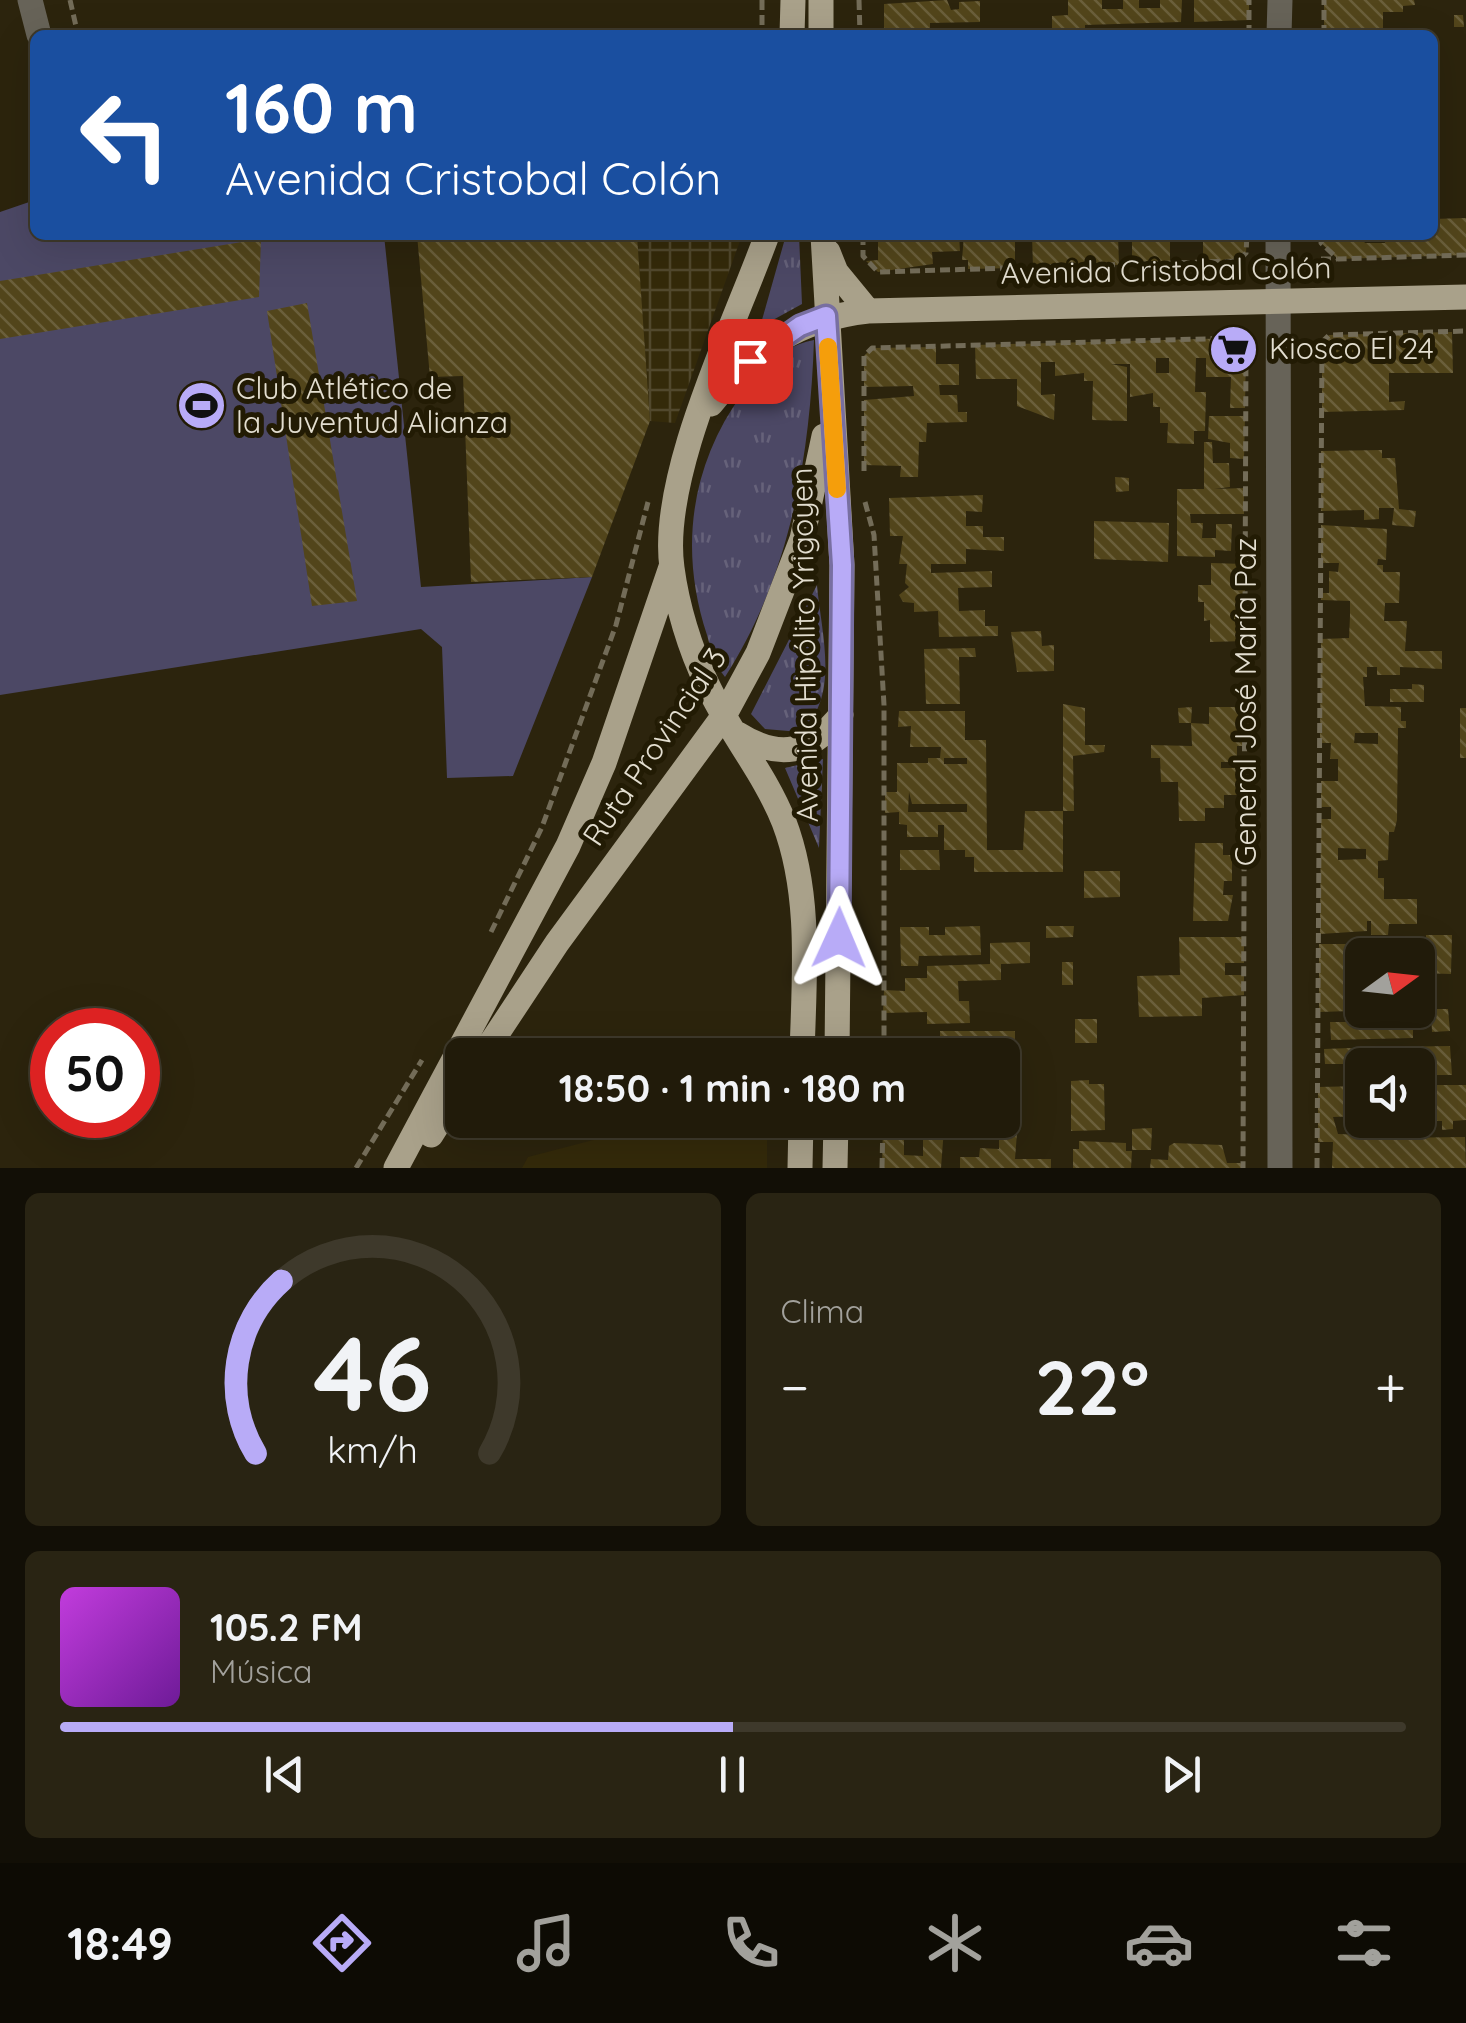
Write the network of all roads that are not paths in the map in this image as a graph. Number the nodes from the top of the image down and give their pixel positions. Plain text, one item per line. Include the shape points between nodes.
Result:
1 (30, 0) edge
2 (793, 0) edge
3 (821, 0) edge
4 (1280, 0) edge
5 (37, 30) edge
6 (792, 30) edge
7 (821, 30) edge
8 (1280, 30) edge
9 (764, 240) edge
10 (823, 240) edge
11 (824, 240) edge
12 (1278, 240) edge
13 (1466, 297) edge
14 (1278, 300) junction
15 (868, 311) junction
16 (826, 316) junction
17 (829, 375) junction
18 (696, 424) junction
19 (672, 567) junction
20 (841, 715) junction
21 (731, 724) junction
22 (494, 1038) edge
23 (802, 1038) edge
24 (837, 1038) edge
25 (445, 1112) edge
26 (801, 1138) edge
27 (836, 1138) edge
28 (396, 1168) edge
29 (409, 1168) edge
30 (800, 1168) edge
31 (835, 1168) edge
32 (1280, 1168) edge

1 - 5 street
2 - 6 main road
3 - 7 main road
4 - 8 street
9 - 18 main road, Avenida Hipólito Yrigoyen
10 - 16 main road, Avenida Hipólito Yrigoyen
11 - 15 main road via 836,272
12 - 14 street, General José María Paz
13 - 14 main road, Avenida Cristobal Colón
14 - 15 main road, Avenida Cristobal Colón
14 - 32 street, General José María Paz
15 - 16 main road, Avenida Cristobal Colón
15 - 17 main road via 838,338
16 - 17 main road, Avenida Hipólito Yrigoyen
16 - 18 main road, Avenida Cristobal Colón via 750,361
17 - 20 main road, Avenida Hipólito Yrigoyen via 842,565
17 - 21 main road, Ruta Provincial 3 via 802,539
18 - 19 main road, Avenida Hipólito Yrigoyen via 671,538
19 - 21 main road, Avenida Hipólito Yrigoyen via 690,640
19 - 28 main road, Ruta Provincial 3 via 568,846
20 - 21 main road via 803,747 761,748
20 - 24 main road, Avenida Hipólito Yrigoyen
21 - 22 main road, Ruta Provincial 3 via 557,943
21 - 23 main road, Avenida Hipólito Yrigoyen via 760,769 797,870
25 - 29 main road
26 - 30 main road
27 - 31 main road

